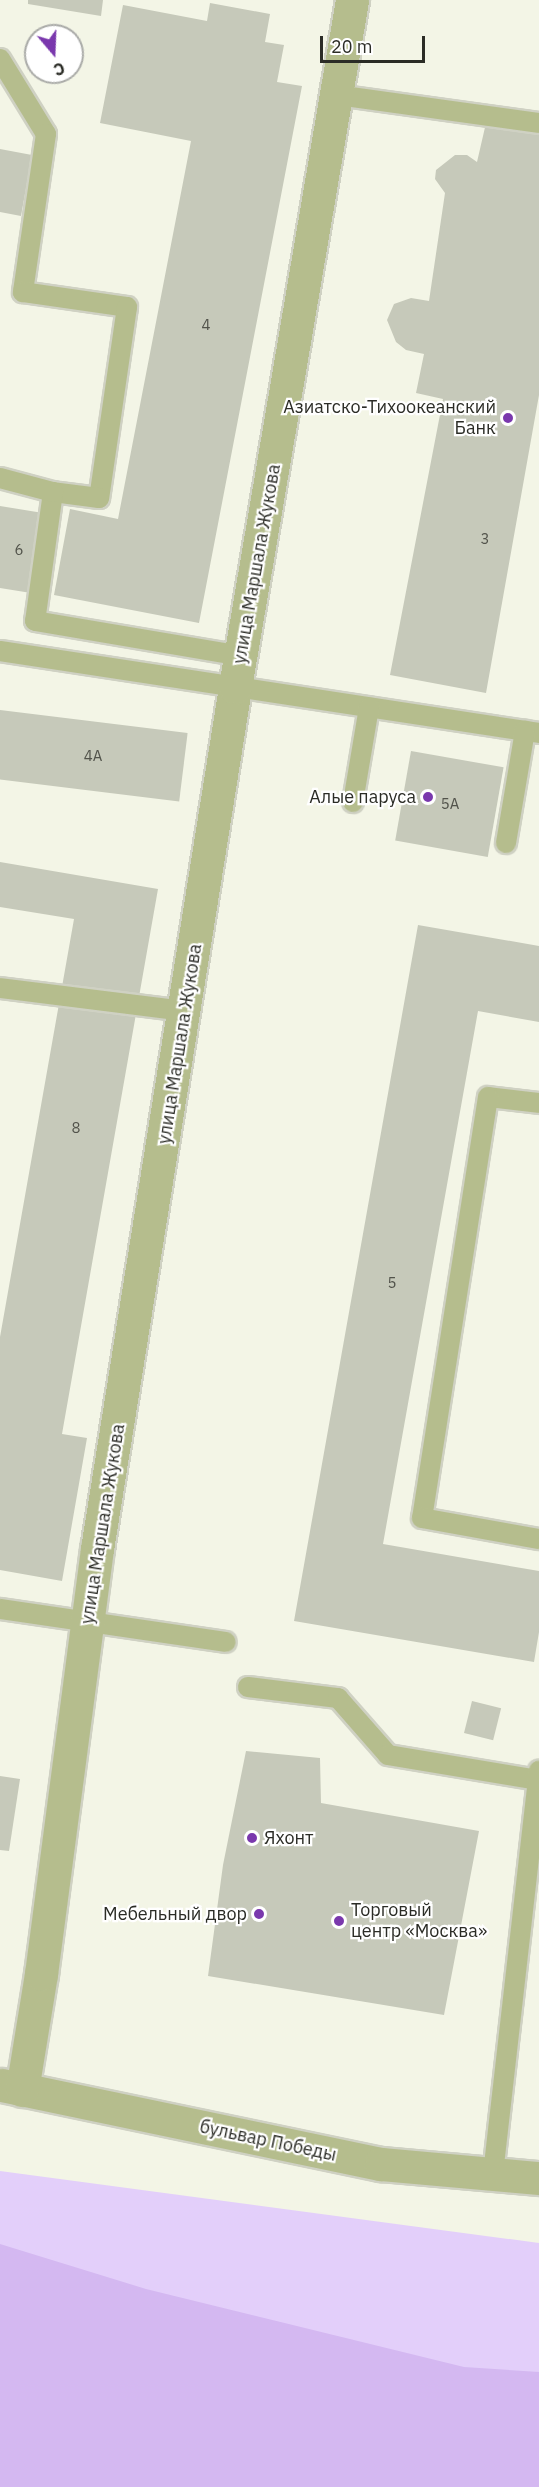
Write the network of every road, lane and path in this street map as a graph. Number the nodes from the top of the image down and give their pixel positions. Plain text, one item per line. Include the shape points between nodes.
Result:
1 (352, 0) edge
2 (0, 58) edge
3 (337, 95) junction
4 (539, 123) edge
5 (0, 478) edge
6 (53, 492) junction
7 (0, 651) edge
8 (238, 671) junction
9 (369, 707) junction
10 (532, 732) edge
11 (353, 802) dead end
12 (506, 843) dead end
13 (0, 988) edge
14 (185, 1011) junction
15 (539, 1103) edge
16 (539, 1539) edge
17 (0, 1609) edge
18 (88, 1623) junction
19 (226, 1642) dead end
20 (248, 1687) dead end
21 (538, 1775) edge
22 (532, 1886) edge
23 (11, 2087) edge
24 (493, 2174) junction
25 (539, 2178) edge

1 - 3 street, улица Маршала Жукова
2 - 6 lane via 46,134 23,292 127,307 99,498
3 - 4 lane
3 - 8 street, улица Маршала Жукова
5 - 6 lane
6 - 8 lane via 35,621
7 - 8 lane
8 - 9 lane
8 - 14 street, улица Маршала Жукова
9 - 10 lane
9 - 11 lane
10 - 12 lane
13 - 14 lane
14 - 18 street, улица Маршала Жукова
15 - 16 lane via 488,1097 422,1518
17 - 18 lane
18 - 19 lane
18 - 23 street, улица Маршала Жукова via 41,1974
20 - 21 lane via 338,1698 388,1755
21 - 22 lane
22 - 24 lane
23 - 24 street, бульвар Победы via 381,2164
24 - 25 street, бульвар Победы

